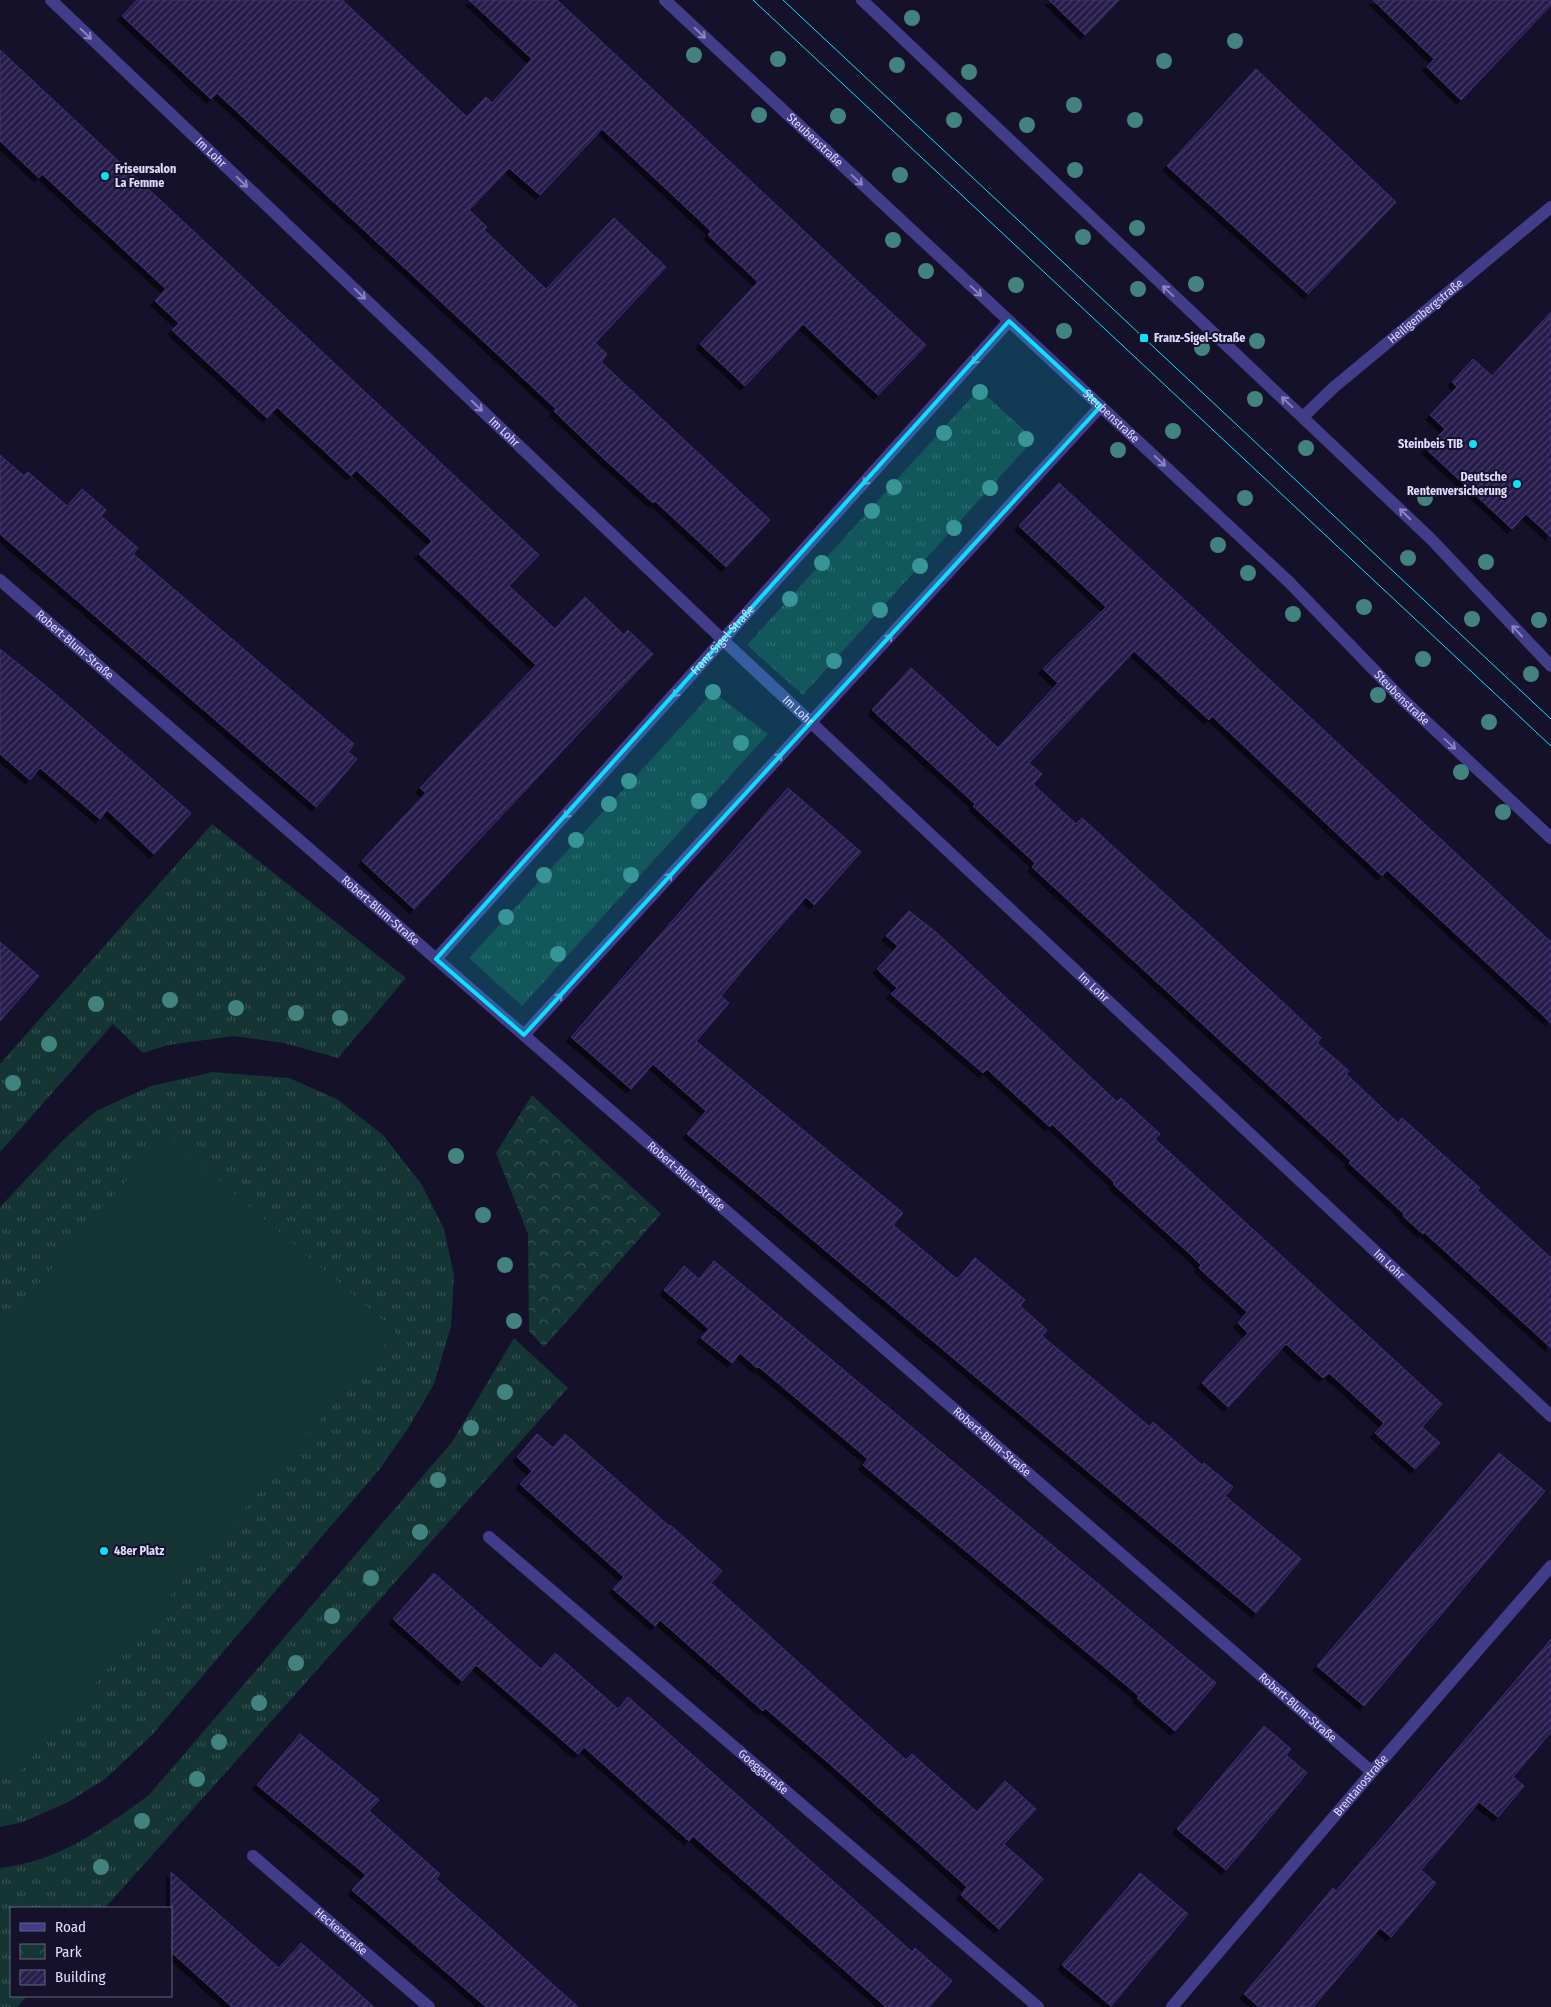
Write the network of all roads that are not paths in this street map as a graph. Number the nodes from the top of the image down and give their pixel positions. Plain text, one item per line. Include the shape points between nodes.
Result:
1 (51, 0) edge
2 (665, 0) edge
3 (862, 0) edge
4 (1551, 208) edge
5 (1009, 321) junction
6 (1101, 406) junction
7 (1303, 417) junction
8 (0, 580) edge
9 (723, 640) junction
10 (1551, 666) edge
11 (811, 722) junction
12 (1551, 838) edge
13 (436, 959) junction
14 (524, 1035) junction
15 (1551, 1416) edge
16 (489, 1537) dead end
17 (1551, 1566) edge
18 (1372, 1772) junction
19 (253, 1856) dead end
20 (430, 2007) edge
21 (1038, 2007) edge
22 (1172, 2007) edge

1 -> 9 street, Im Lohr
2 -> 5 street, Steubenstraße
7 -> 3 street
4 - 7 street, Heiligenbergstraße via 1333,388
5 - 6 street, Steubenstraße
5 -> 9 street, Franz-Sigel-Straße
11 -> 6 street
6 -> 12 street, Steubenstraße via 1289,582 1401,698
10 -> 7 street via 1432,540
8 - 13 street, Robert-Blum-Straße
9 - 11 street, Im Lohr
9 -> 13 street, Franz-Sigel-Straße
14 -> 11 street
11 - 15 street, Im Lohr
13 - 14 street, Robert-Blum-Straße
14 - 18 street, Robert-Blum-Straße
16 - 21 street, Goeggstraße
17 - 18 street, Brentanostraße
18 - 22 street, Brentanostraße
19 - 20 street, Heckerstraße

